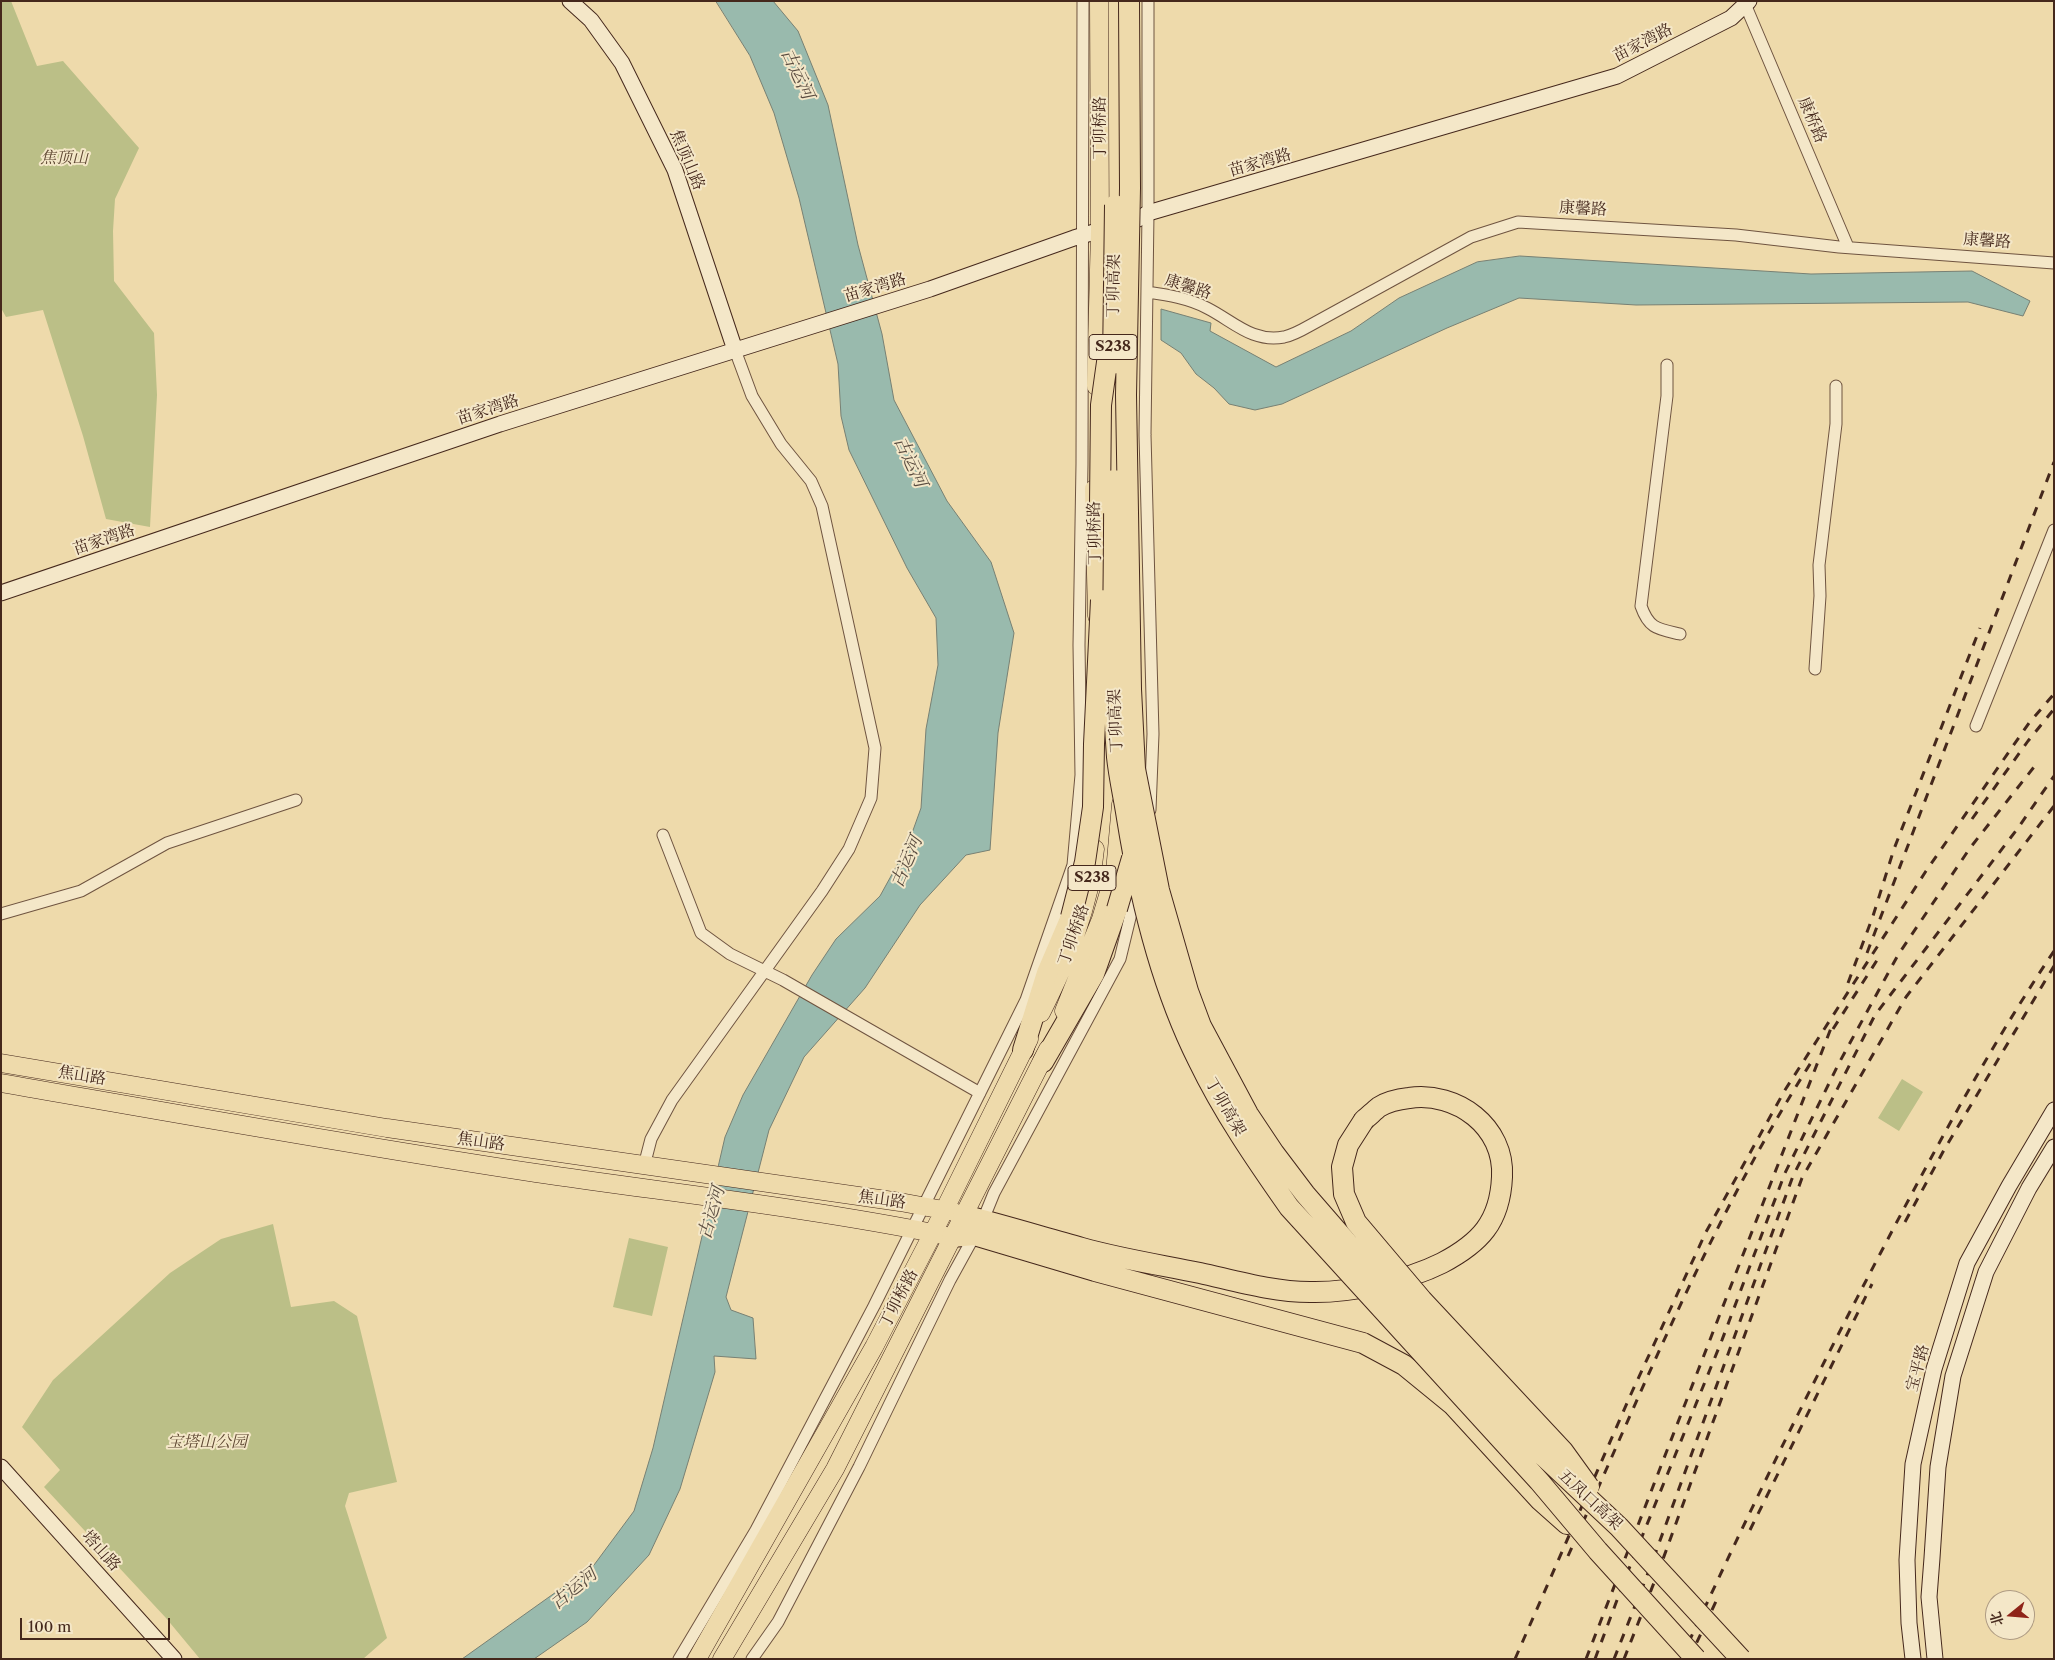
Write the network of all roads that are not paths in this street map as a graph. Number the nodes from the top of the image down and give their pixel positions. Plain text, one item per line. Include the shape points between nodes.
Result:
1 (570, 1) edge
2 (1083, 1) edge
3 (1099, 1) edge
4 (1115, 1) edge
5 (1129, 1) edge
6 (1137, 1) edge
7 (1148, 1) edge
8 (1747, 3) edge
9 (1130, 188) junction
10 (1143, 216) junction
11 (1100, 231) junction
12 (1082, 235) junction
13 (1848, 247) junction
14 (2054, 263) edge
15 (1147, 292) junction
16 (1113, 314) junction
17 (735, 350) junction
18 (1667, 365) dead end
19 (1836, 386) dead end
20 (2054, 530) edge
21 (1, 593) edge
22 (1680, 634) dead end
23 (1815, 669) dead end
24 (1123, 690) junction
25 (1976, 726) dead end
26 (296, 800) dead end
27 (664, 835) dead end
28 (1, 914) edge
29 (764, 971) junction
30 (1023, 1050) junction
31 (1043, 1062) junction
32 (1, 1063) edge
33 (1, 1083) edge
34 (980, 1093) junction
35 (2054, 1110) edge
36 (2054, 1147) edge
37 (644, 1166) junction
38 (923, 1206) junction
39 (953, 1212) junction
40 (978, 1227) junction
41 (912, 1229) junction
42 (942, 1235) junction
43 (1429, 1347) junction
44 (1, 1467) edge
45 (1618, 1526) junction
46 (1598, 1551) junction
47 (1740, 1655) edge
48 (174, 1659) edge
49 (679, 1659) edge
50 (698, 1659) edge
51 (722, 1659) edge
52 (752, 1659) edge
53 (1696, 1659) edge
54 (1913, 1659) edge
55 (1935, 1659) edge

1 - 17 street, 焦顶山路 via 590,20 622,63 676,170
2 - 12 street
3 - 11 main road, 丁卯桥路 / S238
4 - 16 highway, 丁卯高架 / S238, bridge
5 - 9 highway, 丁卯高架 / S238, bridge
6 - 10 main road, 丁卯桥路 / S238 via 1134,166
7 - 10 street
8 - 10 street, 苗家湾路 via 1731,18 1617,76
8 - 13 street, 康桥路
9 - 24 highway, 丁卯高架 / S238, bridge
9 - 31 highway, bridge via 1141,283 1140,542 1146,788 1133,854 1094,974
10 - 11 street, 苗家湾路
10 - 15 street
10 - 31 main road, 丁卯桥路 / S238 via 1121,796 1114,872 1089,952
11 - 12 street, 苗家湾路
11 - 30 main road, 丁卯桥路 / S238 via 1094,471 1099,786 1092,878 1080,925
12 - 17 street, 苗家湾路 via 930,289
12 - 34 street via 1081,775 1073,865 1026,1000
13 - 14 street, 康馨路
13 - 15 street, 康馨路 via 1736,234 1518,222 1471,237 1285,337 1265,338 1244,332 1200,305
15 - 40 street via 1145,444 1153,734 1148,838 1120,959
16 - 24 highway, 丁卯高架 / S238, bridge
16 - 30 highway, bridge via 1101,406 1101,612 1092,807 1085,862 1070,917 1047,973
17 - 21 street, 苗家湾路 via 500,424
17 - 29 street via 752,396 781,444 811,481 822,506 875,748 871,798 849,849
18 - 22 street via 1667,396 1641,606 1646,620 1655,628
19 - 23 street via 1836,424 1819,565
20 - 25 street
24 - 43 highway, 丁卯高架, bridge via 1117,758 1134,866 1169,987 1198,1060 1257,1162 1289,1207
26 - 28 street via 167,843 81,890
27 - 29 street via 700,933 730,954
29 - 34 street
29 - 37 street via 672,1100 651,1139
30 - 39 main road, 丁卯桥路 / S238
31 - 39 main road, 丁卯桥路 / S238
32 - 37 main road, 焦山路 via 387,1128
33 - 41 main road, 焦山路 via 517,1170
34 - 38 street
35 - 54 street, 宝平路 via 1967,1263 1934,1369 1913,1464 1908,1560
36 - 55 street via 1986,1272 1953,1376 1938,1467 1932,1558 1930,1597
37 - 38 main road, 焦山路
38 - 39 main road, 焦山路
38 - 41 street
39 - 40 highway
39 - 42 main road, 丁卯桥路 / S238
40 - 42 highway
40 - 45 highway, bridge via 1270,1288 1310,1292 1369,1285 1418,1273 1460,1253 1480,1238 1494,1217 1502,1193 1503,1167 1496,1143 1483,1122 1467,1109 1444,1100 1420,1096 1380,1106 1364,1120 1348,1145 1342,1167 1344,1194 1356,1222 1422,1300 1563,1451
40 - 46 highway, bridge via 1095,1271 1363,1343 1404,1365 1453,1405 1540,1500
40 - 52 street via 782,1614
41 - 42 main road, 焦山路
41 - 49 street via 756,1530
42 - 50 main road, 丁卯桥路 / S238 via 874,1347
42 - 51 main road, 丁卯桥路 / S238 via 835,1470
43 - 45 highway, 五凤口高架, bridge
43 - 46 highway, 五凤口高架, bridge
44 - 48 street, 塔山路
45 - 47 highway, 五凤口高架, bridge
46 - 53 highway, 五凤口高架, bridge

